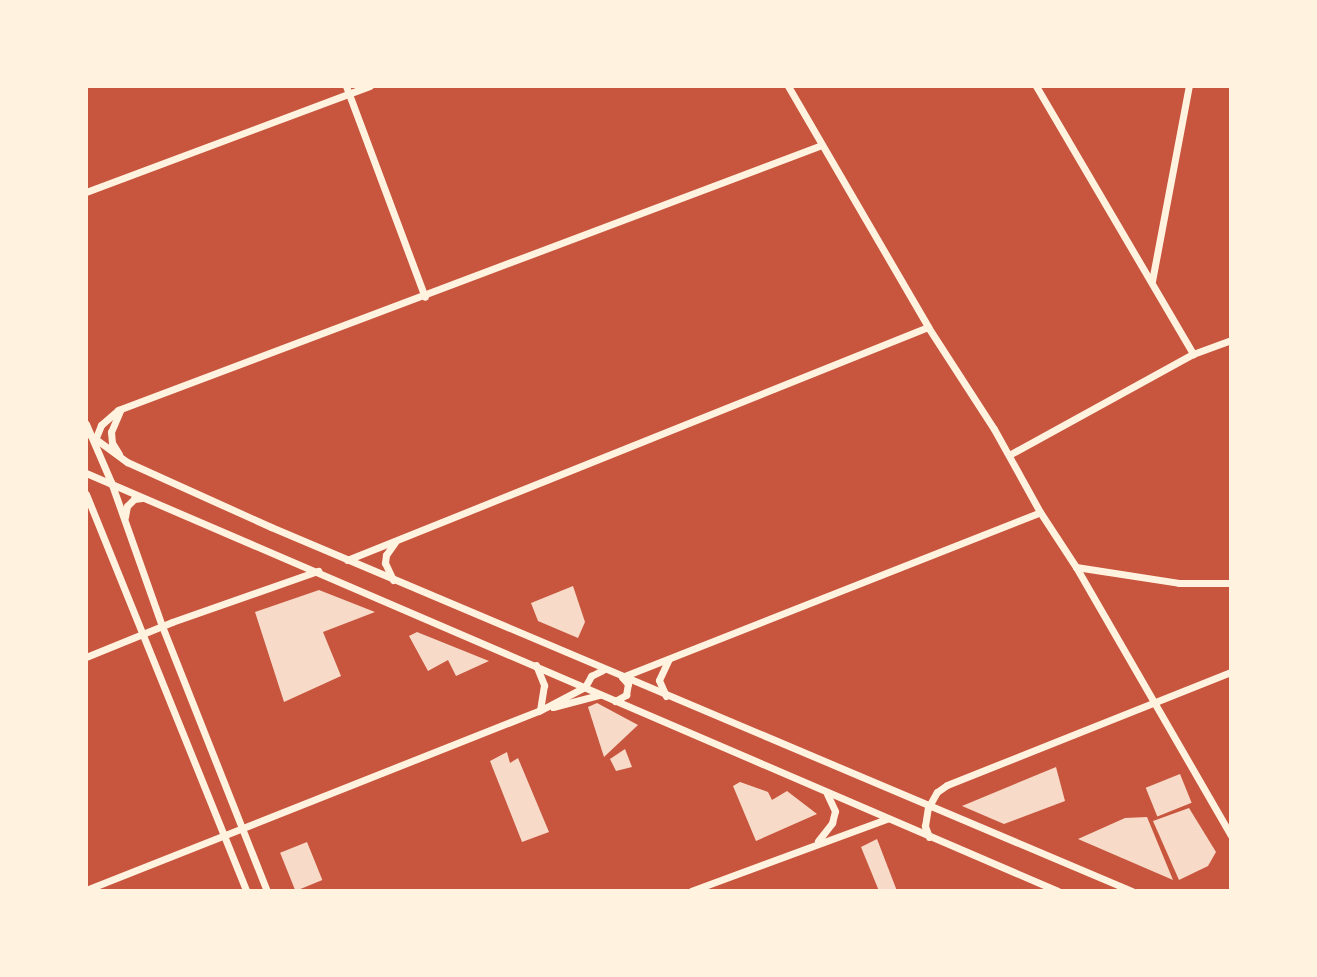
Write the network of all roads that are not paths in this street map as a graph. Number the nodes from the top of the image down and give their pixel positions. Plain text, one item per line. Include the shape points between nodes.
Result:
1 (370, 86) edge
2 (788, 86) edge
3 (1036, 86) edge
4 (1189, 86) edge
5 (347, 90) edge
6 (822, 145) junction
7 (86, 192) edge
8 (1153, 281) junction
9 (425, 296) junction
10 (928, 327) junction
11 (1231, 340) edge
12 (1193, 354) junction
13 (123, 408) junction
14 (86, 424) edge
15 (86, 432) edge
16 (95, 440) junction
17 (1009, 454) junction
18 (102, 460) junction
19 (127, 462) junction
20 (87, 473) edge
21 (111, 482) junction
22 (86, 494) edge
23 (146, 498) junction
24 (1040, 512) junction
25 (125, 523) junction
26 (398, 539) junction
27 (346, 560) junction
28 (1076, 567) junction
29 (319, 570) junction
30 (393, 580) junction
31 (1231, 583) edge
32 (162, 626) junction
33 (144, 634) junction
34 (86, 657) edge
35 (669, 659) junction
36 (536, 664) junction
37 (603, 670) junction
38 (1231, 672) edge
39 (622, 677) junction
40 (585, 687) junction
41 (600, 694) junction
42 (666, 696) junction
43 (615, 701) junction
44 (1155, 703) junction
45 (539, 711) junction
46 (826, 793) junction
47 (928, 807) junction
48 (887, 820) junction
49 (243, 828) junction
50 (224, 835) junction
51 (1231, 835) edge
52 (929, 837) junction
53 (815, 844) junction
54 (86, 890) edge
55 (246, 891) edge
56 (267, 891) edge
57 (691, 891) edge
58 (1058, 891) edge
59 (1132, 891) edge

1 - 5 street
2 - 6 street
3 - 8 street
4 - 8 street
5 - 7 street
5 - 9 street
6 - 9 street
6 - 10 street
8 - 12 street
9 - 13 street
10 - 17 street
10 - 26 street
11 - 12 street
12 - 17 street
13 - 16 street via 107,418
13 - 19 street via 111,432 114,448
14 - 16 street
15 - 16 street
16 - 18 street
16 - 19 street
17 - 24 street
18 - 20 street via 99,470
18 - 21 street
19 - 27 street
20 - 21 street
21 - 23 street
21 - 25 street
22 - 33 street
23 - 25 street via 134,499 127,506
23 - 29 street
24 - 28 street
24 - 35 street
25 - 32 street
26 - 27 street
26 - 30 street via 385,563
27 - 30 street
28 - 31 street via 1179,583
28 - 44 street
29 - 32 street
29 - 36 street
30 - 37 street
32 - 33 street
32 - 49 street
33 - 34 street
33 - 50 street
35 - 39 street
35 - 42 street via 659,680
36 - 40 street
36 - 45 street via 544,685
37 - 39 street
37 - 40 street
38 - 44 street
39 - 42 street
39 - 43 street via 628,684 626,695
40 - 41 street
40 - 45 street
41 - 43 street
41 - 45 street
42 - 47 street
43 - 46 street
44 - 47 street via 947,785
44 - 51 street
45 - 49 street
46 - 48 street
46 - 53 street via 835,811 832,823
47 - 52 street via 925,826
47 - 59 street
48 - 52 street
48 - 53 street
49 - 50 street
49 - 56 street
50 - 54 street
50 - 55 street
52 - 58 street
53 - 57 street

